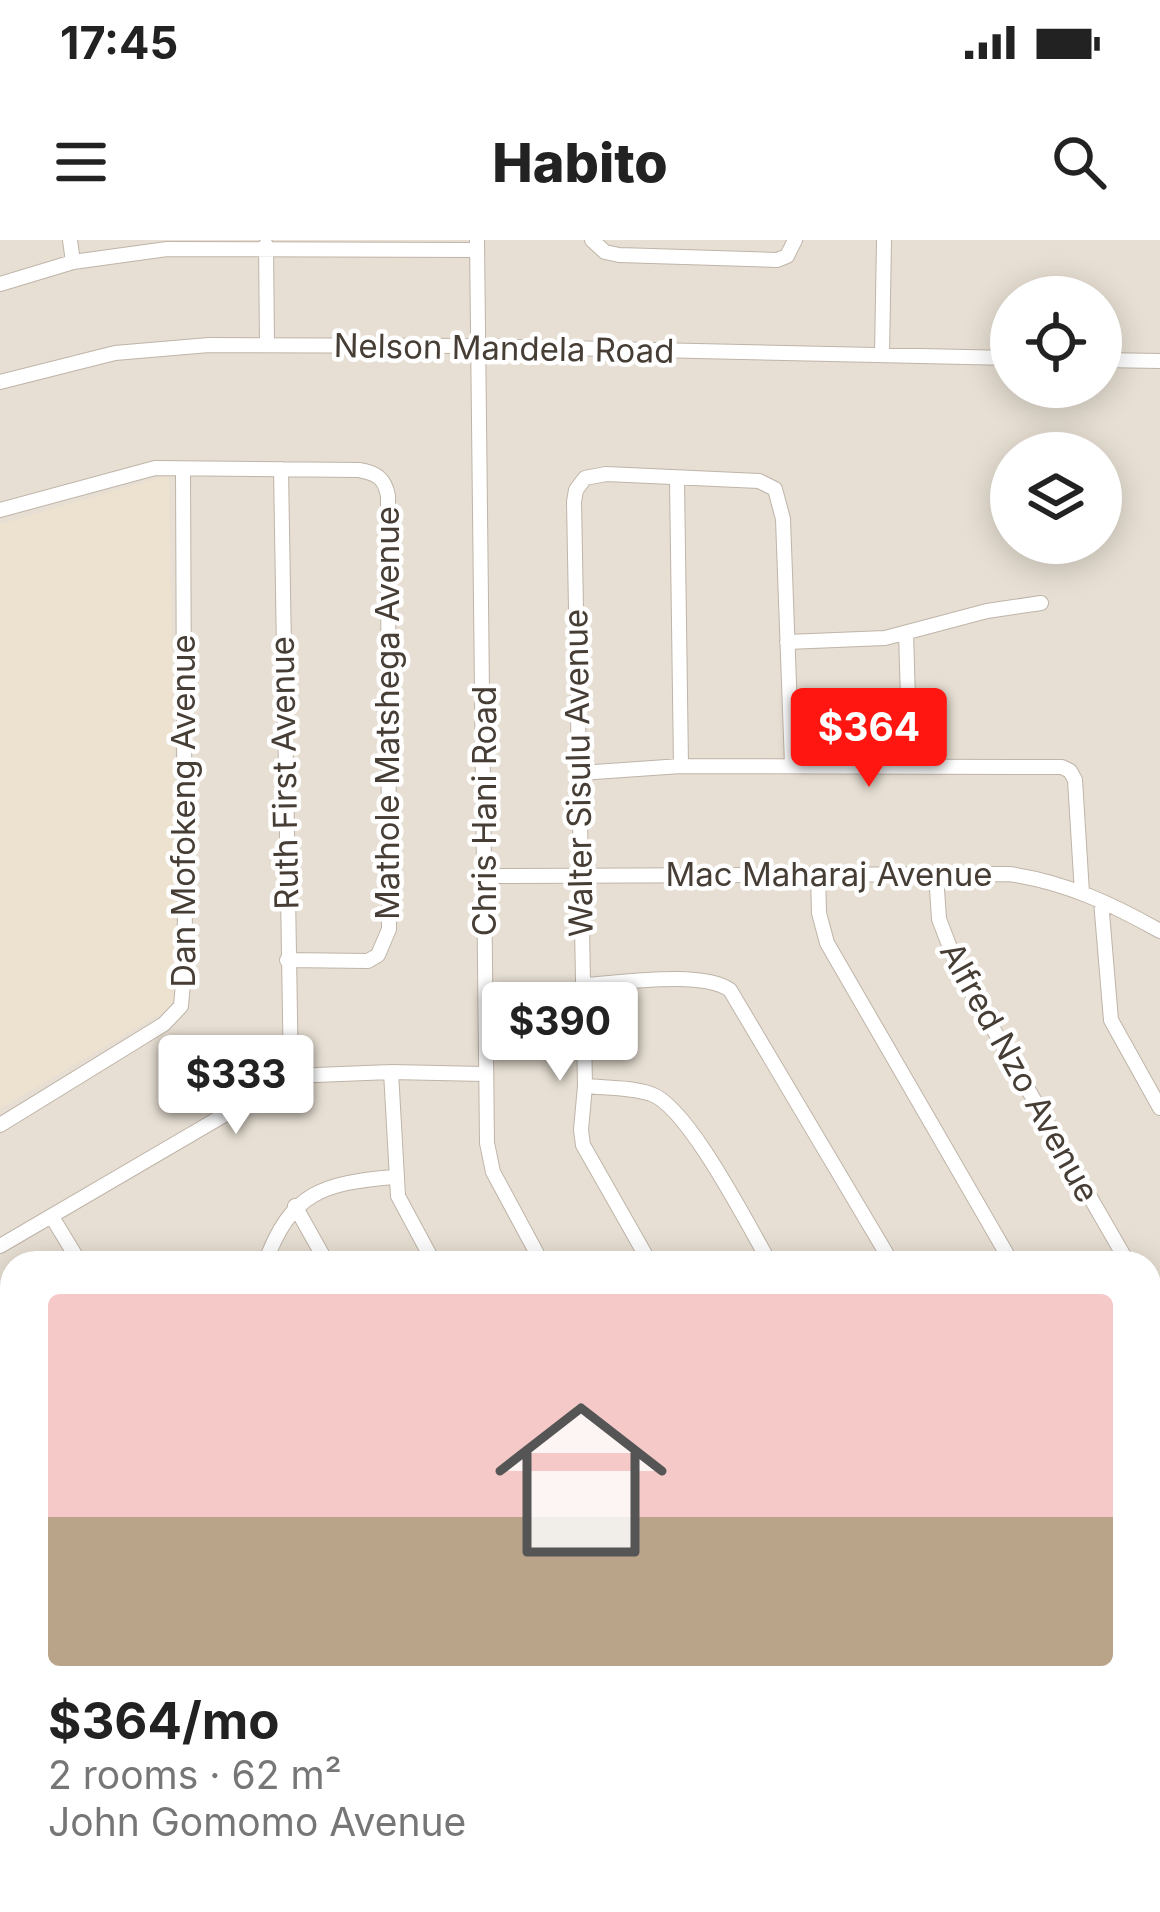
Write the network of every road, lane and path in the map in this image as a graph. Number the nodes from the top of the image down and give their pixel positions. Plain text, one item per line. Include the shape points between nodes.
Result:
1 (70, 240) edge
2 (592, 240) edge
3 (795, 240) edge
4 (884, 240) edge
5 (167, 244) edge
6 (375, 244) edge
7 (266, 245) edge
8 (477, 245) edge
9 (686, 248) edge
10 (74, 262) junction
11 (0, 284) edge
12 (266, 344) junction
13 (478, 346) junction
14 (882, 355) junction
15 (990, 358) edge
16 (1122, 360) edge
17 (1160, 361) edge
18 (0, 382) edge
19 (183, 470) junction
20 (281, 470) junction
21 (677, 479) junction
22 (0, 510) edge
23 (1041, 603) dead end
24 (906, 633) junction
25 (787, 642) junction
26 (792, 765) junction
27 (910, 765) junction
28 (681, 766) junction
29 (580, 773) junction
30 (578, 873) junction
31 (818, 873) junction
32 (935, 874) junction
33 (485, 876) junction
34 (1082, 892) junction
35 (1101, 901) junction
36 (1160, 932) edge
37 (286, 960) junction
38 (583, 985) junction
39 (391, 1072) junction
40 (484, 1073) junction
41 (291, 1076) junction
42 (585, 1086) junction
43 (1160, 1108) edge
44 (0, 1125) edge
45 (394, 1178) junction
46 (295, 1206) junction
47 (52, 1216) junction
48 (0, 1245) edge
49 (73, 1251) edge
50 (270, 1251) edge
51 (320, 1251) edge
52 (427, 1251) edge
53 (536, 1251) edge
54 (643, 1251) edge
55 (763, 1251) edge
56 (885, 1251) edge
57 (1005, 1251) edge
58 (1121, 1251) edge

1 - 10 street
2 - 9 street via 619,255
3 - 9 street via 777,260
4 - 14 street
5 - 7 street
5 - 10 street
6 - 7 street
6 - 8 street
7 - 12 street
8 - 13 street, Chris Hani Road
10 - 11 street
12 - 13 street, Nelson Mandela Road
12 - 18 street, Nelson Mandela Road via 115,353
13 - 14 street, Nelson Mandela Road
13 - 33 street, Chris Hani Road
14 - 15 street, Nelson Mandela Road
16 - 17 street
19 - 20 street, Mathole Matshega Avenue
19 - 22 street, Mathole Matshega Avenue via 142,470
19 - 44 street, Dan Mofokeng Avenue via 181,1006
20 - 37 street, Ruth First Avenue
20 - 37 street, Mathole Matshega Avenue via 370,472 388,496 389,929 368,961
21 - 25 street via 759,481 775,489
21 - 28 street
21 - 29 street, Walter Sisulu Avenue via 595,474 580,483
23 - 24 street
24 - 25 street
24 - 27 street
25 - 26 street
26 - 27 street
26 - 28 street
27 - 34 street via 1070,771
28 - 29 street
29 - 30 street, Walter Sisulu Avenue
30 - 31 street, Mac Maharaj Avenue
30 - 33 street, Mac Maharaj Avenue
30 - 38 street, Walter Sisulu Avenue
31 - 32 street, Mac Maharaj Avenue
31 - 57 street via 827,943
32 - 34 street, Mac Maharaj Avenue via 1010,874
32 - 58 street, Alfred Nzo Avenue via 943,938
33 - 40 street, Chris Hani Road
34 - 35 street, Mac Maharaj Avenue
35 - 36 street, Mac Maharaj Avenue
35 - 43 street via 1111,1020
37 - 41 street, Ruth First Avenue
38 - 42 street, Walter Sisulu Avenue
38 - 56 street via 702,980 730,990
39 - 40 street
39 - 41 street
39 - 45 street
40 - 53 street, Chris Hani Road via 490,1165
41 - 47 street
42 - 54 street, Walter Sisulu Avenue via 584,1145
42 - 55 street via 651,1094 668,1105
45 - 46 street via 332,1185
45 - 52 street
46 - 50 street
46 - 51 street
47 - 48 street
47 - 49 street

